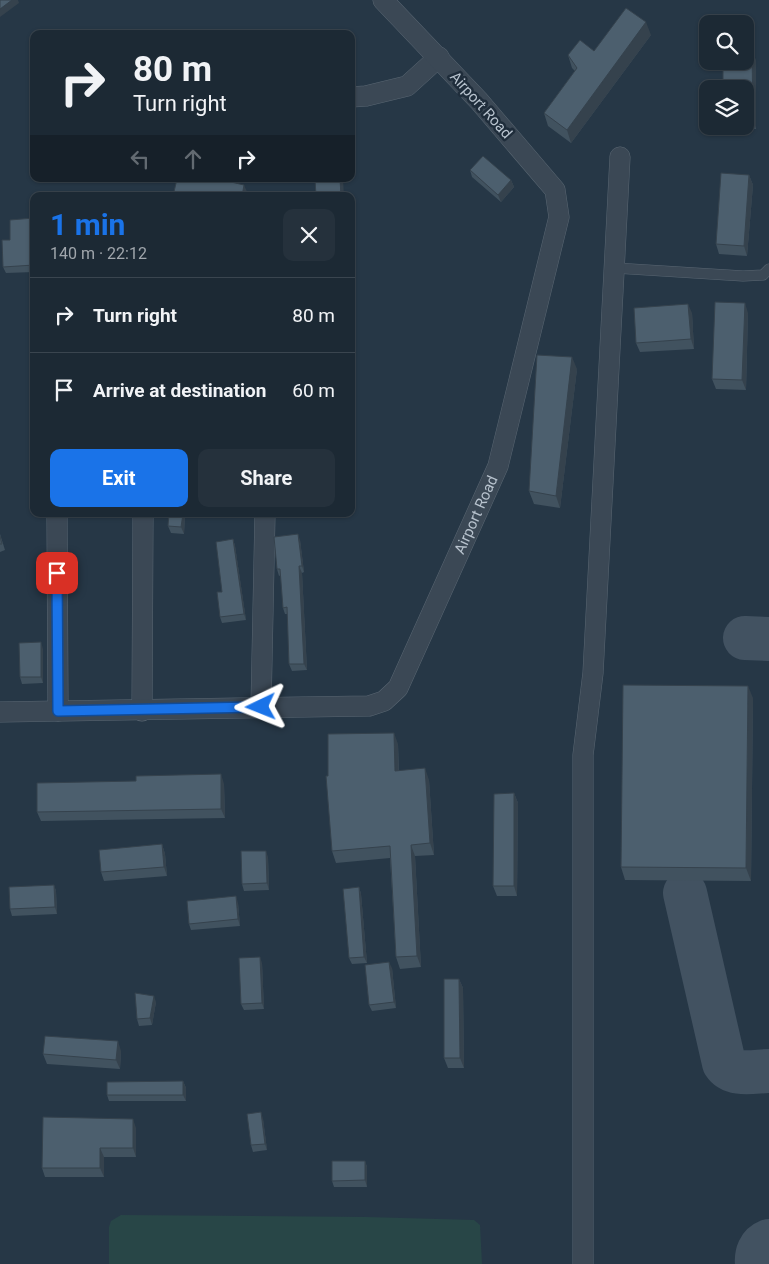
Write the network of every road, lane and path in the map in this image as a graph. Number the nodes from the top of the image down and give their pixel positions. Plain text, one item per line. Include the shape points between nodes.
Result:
1 (382, 0) edge
2 (439, 57) junction
3 (355, 96) edge
4 (620, 157) dead end
5 (615, 268) junction
6 (769, 270) edge
7 (57, 517) edge
8 (143, 517) edge
9 (265, 517) edge
10 (261, 707) junction
11 (58, 711) junction
12 (142, 711) junction
13 (0, 712) edge
14 (583, 1264) edge

1 - 2 street, Airport Road
2 - 3 street via 407,86
2 - 10 street, Airport Road via 555,190 559,217 498,466 398,688 384,701 369,706
4 - 5 street
5 - 6 lane via 743,276 763,275
5 - 14 street via 593,673 583,755
7 - 11 street
8 - 12 street
9 - 10 street
10 - 12 street, Airport Road
11 - 12 street, Airport Road
11 - 13 street, Airport Road

